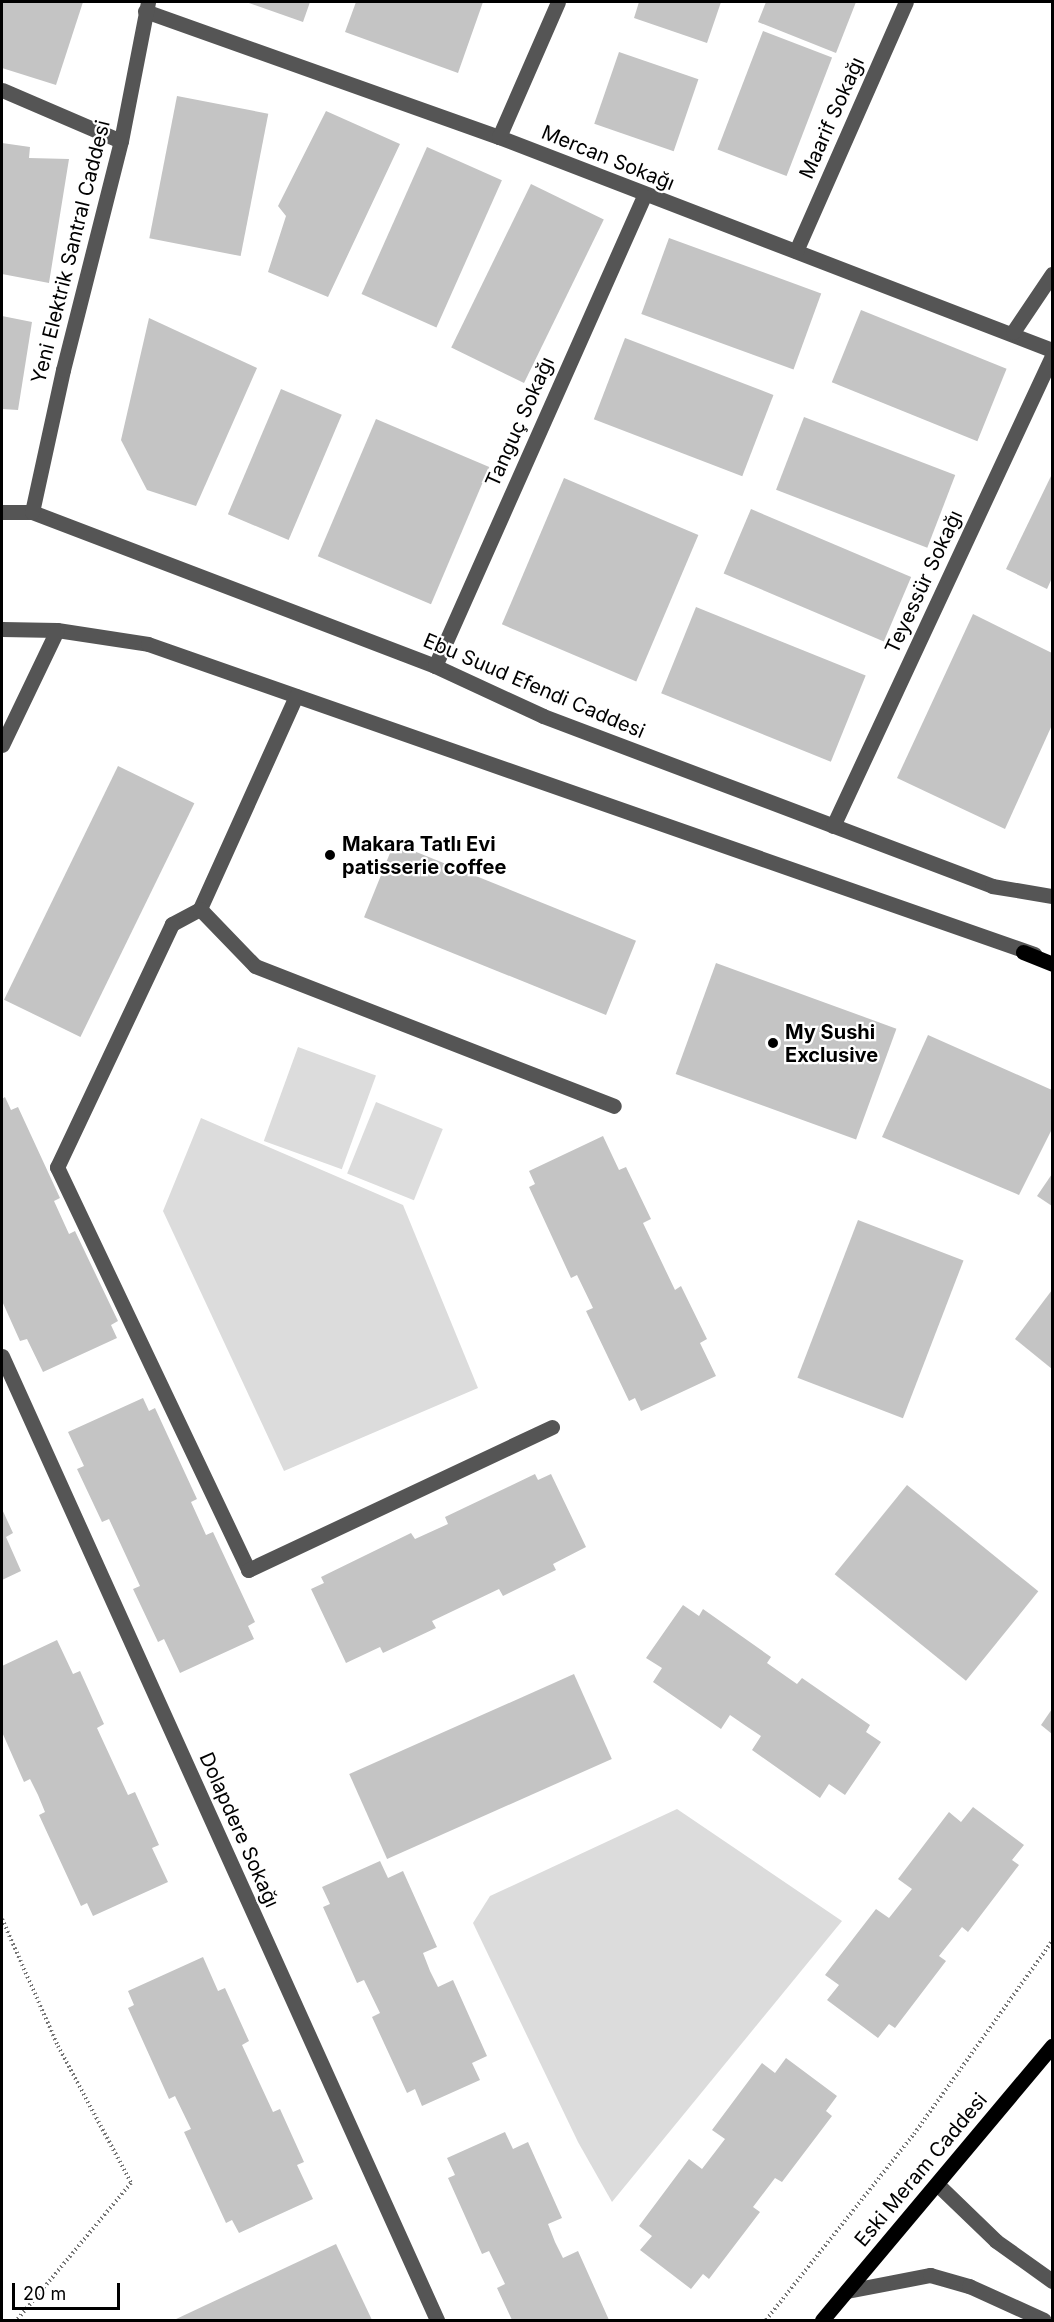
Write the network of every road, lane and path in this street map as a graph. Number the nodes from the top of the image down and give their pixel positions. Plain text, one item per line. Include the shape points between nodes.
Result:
1 (558, 2) edge
2 (906, 2) edge
3 (147, 6) edge
4 (2, 90) edge
5 (499, 137) junction
6 (121, 141) junction
7 (644, 196) junction
8 (796, 251) junction
9 (1053, 274) edge
10 (1013, 332) junction
11 (1053, 350) edge
12 (1053, 356) edge
13 (2, 512) edge
14 (32, 512) junction
15 (2, 629) edge
16 (57, 630) junction
17 (435, 666) junction
18 (296, 696) junction
19 (2, 745) edge
20 (833, 826) junction
21 (1053, 896) edge
22 (200, 909) junction
23 (1023, 952) junction
24 (1053, 959) edge
25 (1053, 964) edge
26 (614, 1106) dead end
27 (2, 1356) edge
28 (552, 1427) dead end
29 (2, 1919) edge
30 (1053, 1941) edge
31 (1053, 2046) edge
32 (937, 2184) junction
33 (1053, 2281) edge
34 (847, 2291) junction
35 (17, 2320) edge
36 (437, 2320) edge
37 (766, 2320) edge
38 (822, 2320) edge
39 (1044, 2320) edge

1 - 5 street
2 - 8 street, Maarif Sokağı
3 - 5 street, Mercan Sokağı
3 - 6 street, Yeni Elektrik Santral Caddesi
4 - 6 street
5 - 7 street, Mercan Sokağı
6 - 14 street, Yeni Elektrik Santral Caddesi
7 - 8 street, Mercan Sokağı
7 - 17 street, Tanguç Sokağı
8 - 10 street, Mercan Sokağı
9 - 10 street
10 - 11 street, Mercan Sokağı
12 - 20 street, Teyessür Sokağı
13 - 14 street, Ebu Suud Efendi Caddesi
14 - 17 street, Ebu Suud Efendi Caddesi
15 - 16 street
16 - 18 street via 148,644
16 - 19 street
17 - 20 street, Ebu Suud Efendi Caddesi via 543,716
18 - 22 street
18 - 23 street
20 - 21 street, Ebu Suud Efendi Caddesi via 992,886
22 - 26 street via 255,966
22 - 28 street via 172,924 57,1167 248,1570
23 - 24 street
23 - 25 main road
27 - 36 street, Dolapdere Sokağı
29 - 35 path via 58,2046 130,2183
30 - 37 path via 914,2134
31 - 32 main road, Eski Meram Caddesi
32 - 33 street via 996,2241
32 - 34 main road, Eski Meram Caddesi
34 - 38 main road, Eski Meram Caddesi
34 - 39 street via 930,2275 969,2286

